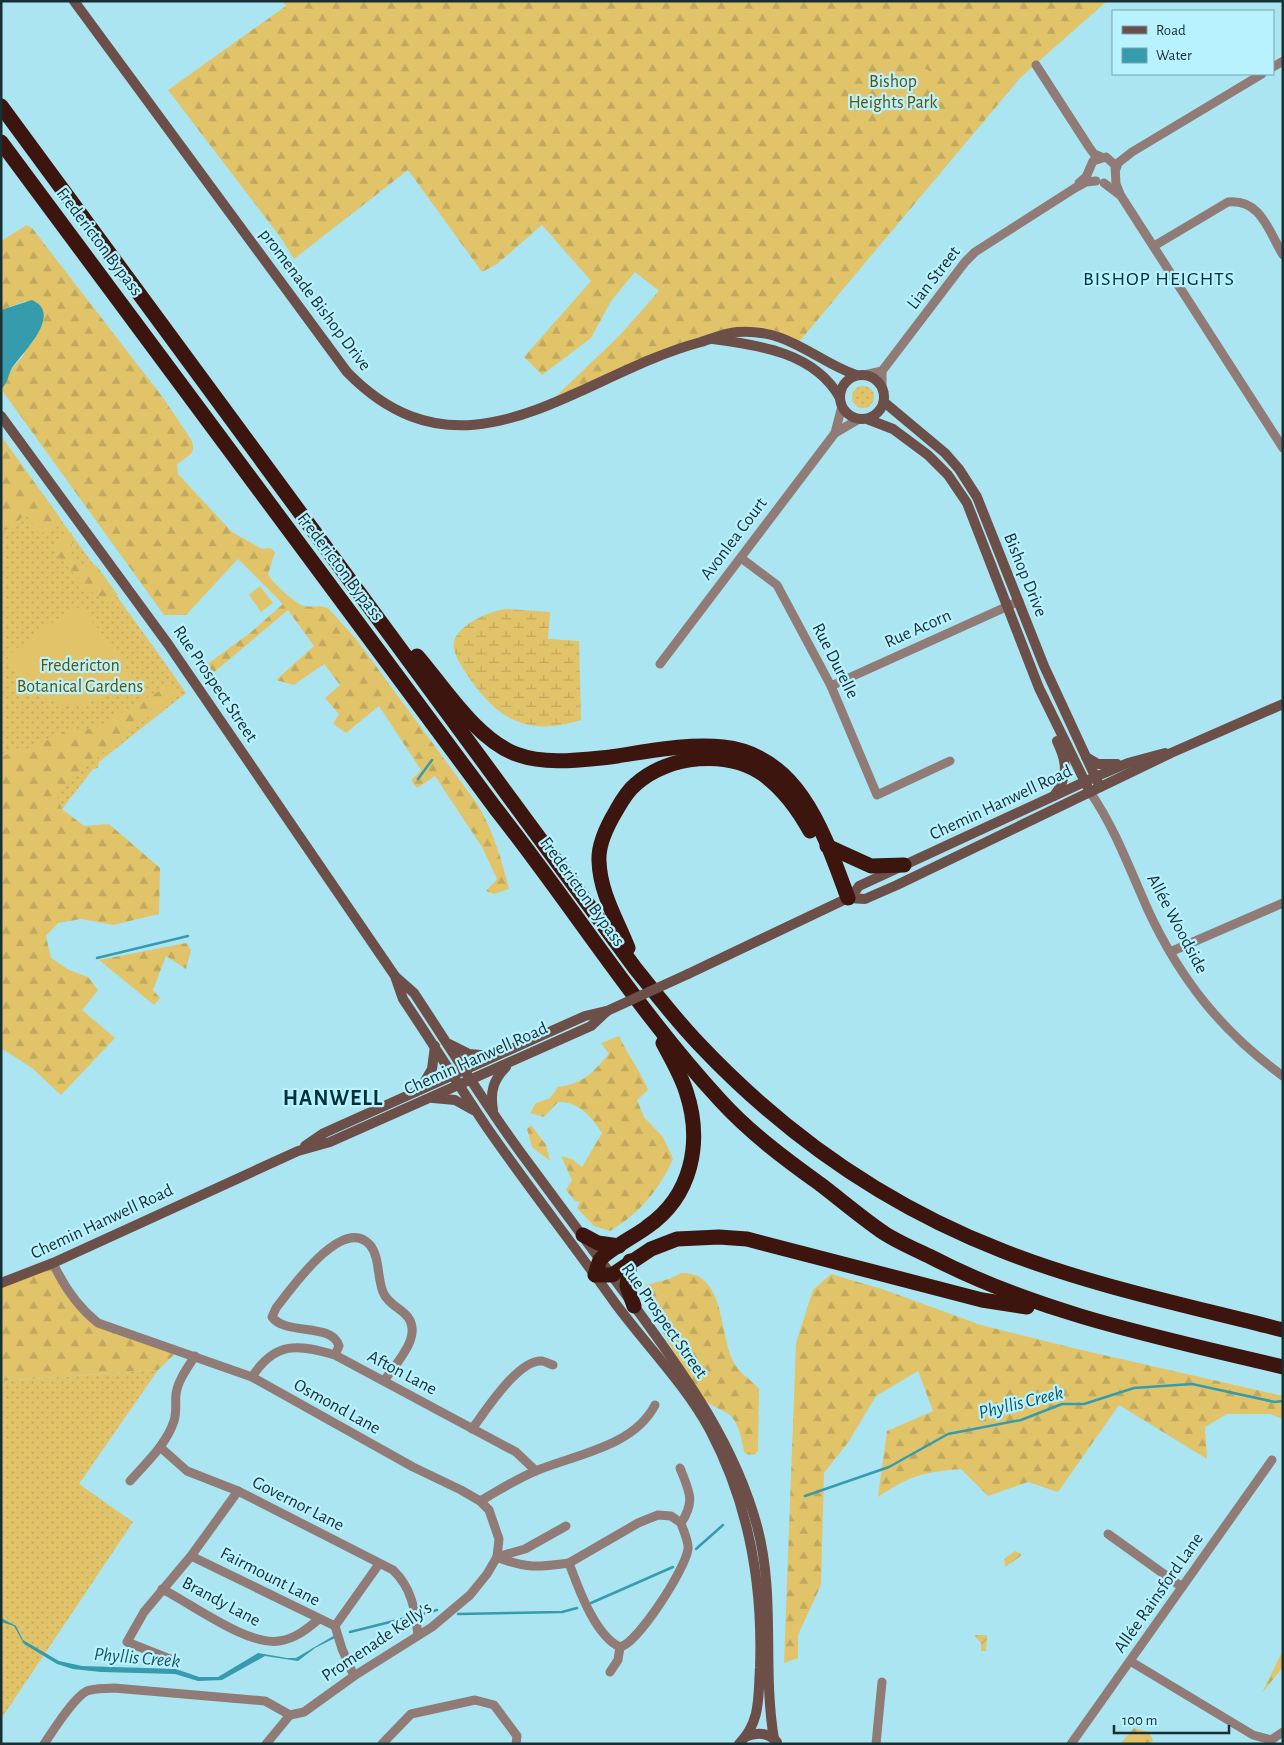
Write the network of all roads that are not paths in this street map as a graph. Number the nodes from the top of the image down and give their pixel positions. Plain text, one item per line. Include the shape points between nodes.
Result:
1 (74, 1) edge
2 (1036, 65) dead end
3 (1260, 75) edge
4 (1, 106) edge
5 (1, 142) edge
6 (1089, 147) junction
7 (1132, 152) junction
8 (1103, 157) junction
9 (1090, 167) junction
10 (1116, 171) junction
11 (1100, 182) junction
12 (1075, 188) junction
13 (1121, 196) junction
14 (1154, 246) junction
15 (1283, 255) edge
16 (712, 339) junction
17 (882, 371) junction
18 (860, 375) junction
19 (882, 387) junction
20 (841, 402) junction
21 (884, 402) junction
22 (1, 416) edge
23 (863, 419) junction
24 (835, 433) junction
25 (1283, 448) edge
26 (333, 554) junction
27 (741, 558) junction
28 (1019, 601) junction
29 (1007, 607) junction
30 (660, 664) dead end
31 (831, 686) junction
32 (1039, 688) junction
33 (1283, 704) edge
34 (1171, 753) junction
35 (1086, 757) junction
36 (950, 761) dead end
37 (1128, 763) junction
38 (1095, 777) junction
39 (1085, 782) junction
40 (1100, 787) junction
41 (1090, 792) junction
42 (1054, 796) junction
43 (1105, 814) junction
44 (827, 846) junction
45 (904, 865) junction
46 (847, 899) junction
47 (1283, 903) edge
48 (1170, 952) junction
49 (635, 968) junction
50 (395, 976) junction
51 (607, 1011) junction
52 (649, 1015) junction
53 (446, 1042) junction
54 (435, 1045) junction
55 (496, 1056) junction
56 (511, 1062) junction
57 (464, 1070) junction
58 (454, 1075) junction
59 (1283, 1076) edge
60 (471, 1080) junction
61 (460, 1084) junction
62 (420, 1090) junction
63 (429, 1098) junction
64 (493, 1111) junction
65 (476, 1112) junction
66 (298, 1151) junction
67 (583, 1236) junction
68 (619, 1246) junction
69 (600, 1259) junction
70 (630, 1262) junction
71 (53, 1263) junction
72 (595, 1275) junction
73 (612, 1275) junction
74 (1, 1283) edge
75 (634, 1306) junction
76 (1067, 1313) junction
77 (1283, 1330) edge
78 (335, 1355) junction
79 (195, 1356) junction
80 (553, 1365) dead end
81 (1283, 1367) edge
82 (252, 1377) junction
83 (384, 1381) junction
84 (655, 1404) dead end
85 (472, 1429) junction
86 (160, 1446) junction
87 (1272, 1460) dead end
88 (680, 1468) dead end
89 (536, 1471) junction
90 (130, 1481) dead end
91 (238, 1491) junction
92 (480, 1501) junction
93 (681, 1523) junction
94 (566, 1526) dead end
95 (1108, 1534) dead end
96 (190, 1556) junction
97 (497, 1557) junction
98 (569, 1563) junction
99 (379, 1564) junction
100 (1182, 1587) junction
101 (162, 1589) junction
102 (319, 1619) junction
103 (335, 1626) junction
104 (418, 1635) junction
105 (620, 1647) junction
106 (175, 1661) dead end
107 (1130, 1661) junction
108 (610, 1672) dead end
109 (354, 1676) junction
110 (882, 1682) dead end
111 (290, 1715) junction
112 (1283, 1732) edge
113 (742, 1741) edge
114 (776, 1741) edge
115 (1264, 1742) edge
116 (44, 1744) edge
117 (266, 1744) edge
118 (382, 1744) edge
119 (516, 1744) edge
120 (876, 1744) edge
121 (1071, 1744) edge

1 - 16 main road, promenade Bishop Drive via 346,372 377,399 433,423 488,425 526,414 658,356
2 - 6 street
3 - 7 street
4 - 26 highway, Fredericton Bypass
5 - 52 highway, Fredericton Bypass
6 - 8 street via 1094,154
6 - 9 street
7 - 8 street
7 - 10 street via 1118,163
8 - 9 street
8 - 10 street via 1113,161
9 - 11 street
9 - 12 street, Lian Street
10 - 11 street via 1112,180
10 - 13 street
11 - 12 street, Lian Street via 1086,182
11 - 13 street
12 - 17 street, Lian Street via 975,252
13 - 14 street
14 - 15 street via 1228,202 1242,201 1255,208
14 - 25 street
16 - 18 main road via 739,331 780,337 798,343 842,370
16 - 20 main road via 761,346 794,358 832,384
17 - 18 street
17 - 19 street
18 - 19 main road via 878,381
18 - 20 main road via 844,384
19 - 21 main road
20 - 23 main road via 846,412
20 - 24 street, Avonlea Court
21 - 23 main road via 878,413
21 - 28 main road, Bishop Drive via 945,453 969,483
22 - 50 main road, Rue Prospect Street via 168,644
23 - 24 street, Avonlea Court
23 - 29 main road, Bishop Drive via 884,424 903,436 948,475 973,516
24 - 27 street, Avonlea Court
26 - 44 highway via 485,735 515,753 549,761 699,746 741,750 786,776 803,795
26 - 49 highway, Fredericton Bypass
27 - 30 street, Avonlea Court
27 - 31 street, Rue Durelle via 777,584
28 - 29 street, Rue Acorn
28 - 35 main road, Bishop Drive via 1044,666
29 - 31 street, Rue Acorn
29 - 32 main road, Bishop Drive
31 - 36 street, Rue Durelle via 877,795
32 - 39 main road, Bishop Drive
32 - 42 main road via 1042,708 1066,767 1062,786
33 - 34 main road, Chemin Hanwell Road
34 - 37 main road, Chemin Hanwell Road via 1164,752
34 - 40 main road, Chemin Hanwell Road
35 - 37 main road via 1104,765
35 - 38 main road, Bishop Drive
37 - 38 main road, Chemin Hanwell Road
38 - 39 main road, Chemin Hanwell Road
38 - 40 main road, Bishop Drive
39 - 41 main road, Bishop Drive
39 - 42 main road, Chemin Hanwell Road
40 - 41 main road, Chemin Hanwell Road
40 - 43 street
41 - 43 street
41 - 46 main road, Chemin Hanwell Road via 897,885 864,899
42 - 45 main road, Chemin Hanwell Road
43 - 48 street, Allée Woodside via 1154,924
44 - 45 highway via 871,866
44 - 46 highway
45 - 46 main road, Chemin Hanwell Road via 859,886
46 - 49 highway via 804,819 793,803 763,774 725,760 686,760 650,773 635,784 608,824 602,841 598,860 602,882
46 - 51 main road, Chemin Hanwell Road, bridge
47 - 48 street
48 - 59 street, Allée Woodside via 1218,1021
49 - 77 highway via 698,1044 751,1095 824,1155 913,1210 996,1248 1064,1271
50 - 53 main road, Rue Prospect Street via 414,993
50 - 54 main road, Rue Prospect Street via 404,999
51 - 55 main road, Chemin Hanwell Road via 585,1016
51 - 56 main road, Chemin Hanwell Road via 591,1026
52 - 68 highway via 686,1090 695,1140 692,1163 675,1200 663,1214
52 - 76 highway via 722,1102 768,1144 885,1234 1015,1296
53 - 55 main road via 469,1054
53 - 57 main road, Rue Prospect Street
54 - 58 main road, Rue Prospect Street
54 - 62 main road via 432,1070
55 - 57 main road, Chemin Hanwell Road
56 - 60 main road, Chemin Hanwell Road
56 - 64 main road via 492,1087
57 - 58 main road, Chemin Hanwell Road
57 - 60 main road, Rue Prospect Street
58 - 61 main road, Rue Prospect Street
58 - 62 main road, Chemin Hanwell Road
60 - 61 main road, Chemin Hanwell Road
60 - 64 main road, Rue Prospect Street
61 - 63 main road, Chemin Hanwell Road
61 - 65 main road, Rue Prospect Street
62 - 66 main road, Chemin Hanwell Road via 324,1133
63 - 65 main road via 455,1100
63 - 66 main road, Chemin Hanwell Road via 330,1142
64 - 67 main road, Rue Prospect Street
65 - 72 main road, Rue Prospect Street
66 - 71 main road, Chemin Hanwell Road
67 - 68 highway via 598,1243
67 - 69 main road, Rue Prospect Street
68 - 69 highway
69 - 72 highway
69 - 73 main road, Rue Prospect Street
70 - 73 highway
70 - 75 highway via 627,1286
70 - 76 highway via 677,1239 719,1237 747,1240 982,1300
71 - 74 main road, Chemin Hanwell Road
71 - 79 street, Osmond Lane via 73,1298 98,1323
72 - 73 highway
72 - 113 main road, Rue Prospect Street via 694,1404 728,1468 742,1508 754,1558 760,1622 756,1713 753,1727
73 - 75 main road, Rue Prospect Street
75 - 114 main road, Rue Prospect Street via 717,1427 745,1488 758,1528 768,1589 768,1680
76 - 81 highway
78 - 82 street, Afton Lane via 307,1346 290,1347 262,1361
78 - 83 street, Afton Lane
78 - 83 street via 339,1346 333,1338 314,1330 282,1326 272,1317 314,1262 338,1241 351,1237 362,1239 371,1246 383,1294 413,1324 414,1335
79 - 82 street, Osmond Lane
79 - 86 street via 181,1379 176,1394 174,1422
80 - 85 street via 541,1361 517,1374
82 - 92 street, Osmond Lane
83 - 85 street, Afton Lane
84 - 89 street via 648,1419 625,1437
85 - 89 street, Afton Lane via 516,1452
86 - 90 street
86 - 91 street via 187,1471
87 - 100 street, Allée Rainsford Lane
88 - 93 street via 691,1494 689,1511
89 - 92 street
91 - 96 street, Governor Lane
91 - 99 street, Governor Lane
92 - 97 street via 489,1510 499,1539
93 - 98 street via 671,1516 658,1515
93 - 105 street via 688,1548 682,1569 635,1637
94 - 97 street via 525,1549
95 - 100 street
96 - 101 street, Governor Lane
96 - 102 street, Fairmount Lane
97 - 98 street via 519,1566 535,1568
97 - 104 street, Promenade Kelly's via 470,1595
98 - 105 street via 589,1614
99 - 103 street
99 - 104 street, Governor Lane via 404,1580 414,1605
100 - 107 street, Allée Rainsford Lane
101 - 102 street, Brandy Lane via 241,1634 262,1642 280,1642 300,1634
101 - 106 street, Governor Lane via 127,1642
102 - 103 street, Fairmount Lane
103 - 109 street
104 - 109 street, Promenade Kelly's
105 - 108 street via 618,1660
107 - 115 street
107 - 121 street, Allée Rainsford Lane
109 - 111 street, Promenade Kelly's via 304,1712
110 - 120 street
111 - 116 street via 265,1701 243,1698 96,1689 78,1699
111 - 117 street, Promenade Kelly's
112 - 115 street
113 - 114 main road, Rue Prospect Street via 760,1733
118 - 119 street via 411,1714 475,1700 494,1705 517,1736

